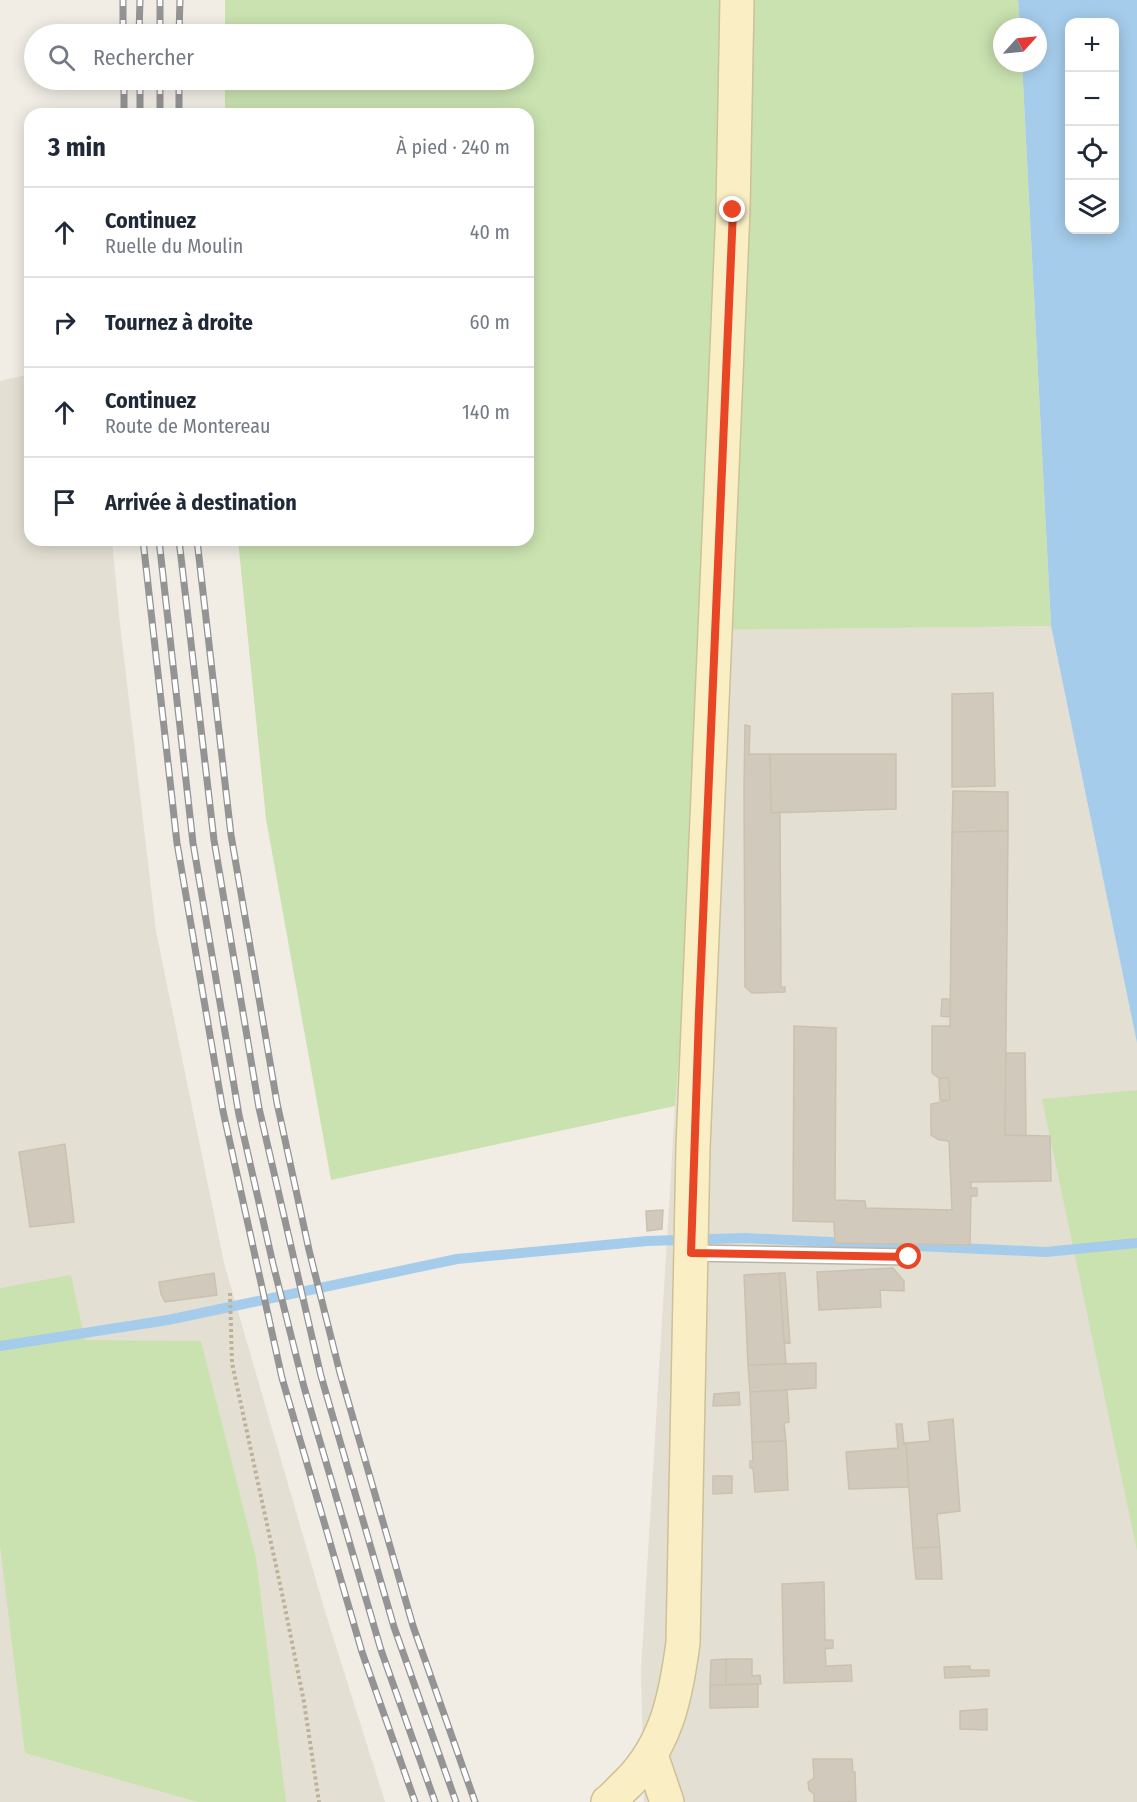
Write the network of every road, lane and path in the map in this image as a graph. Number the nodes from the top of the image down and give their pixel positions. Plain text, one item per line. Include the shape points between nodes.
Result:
1 (737, 0) edge
2 (691, 1253) junction
3 (909, 1257) dead end
4 (230, 1293) dead end
5 (651, 1755) junction
6 (319, 1802) edge
7 (608, 1802) edge
8 (667, 1802) edge

1 - 2 street via 733,210
2 - 3 lane
2 - 5 street via 683,1643 673,1706
4 - 6 path via 231,1363 283,1598
5 - 7 street
5 - 8 street

